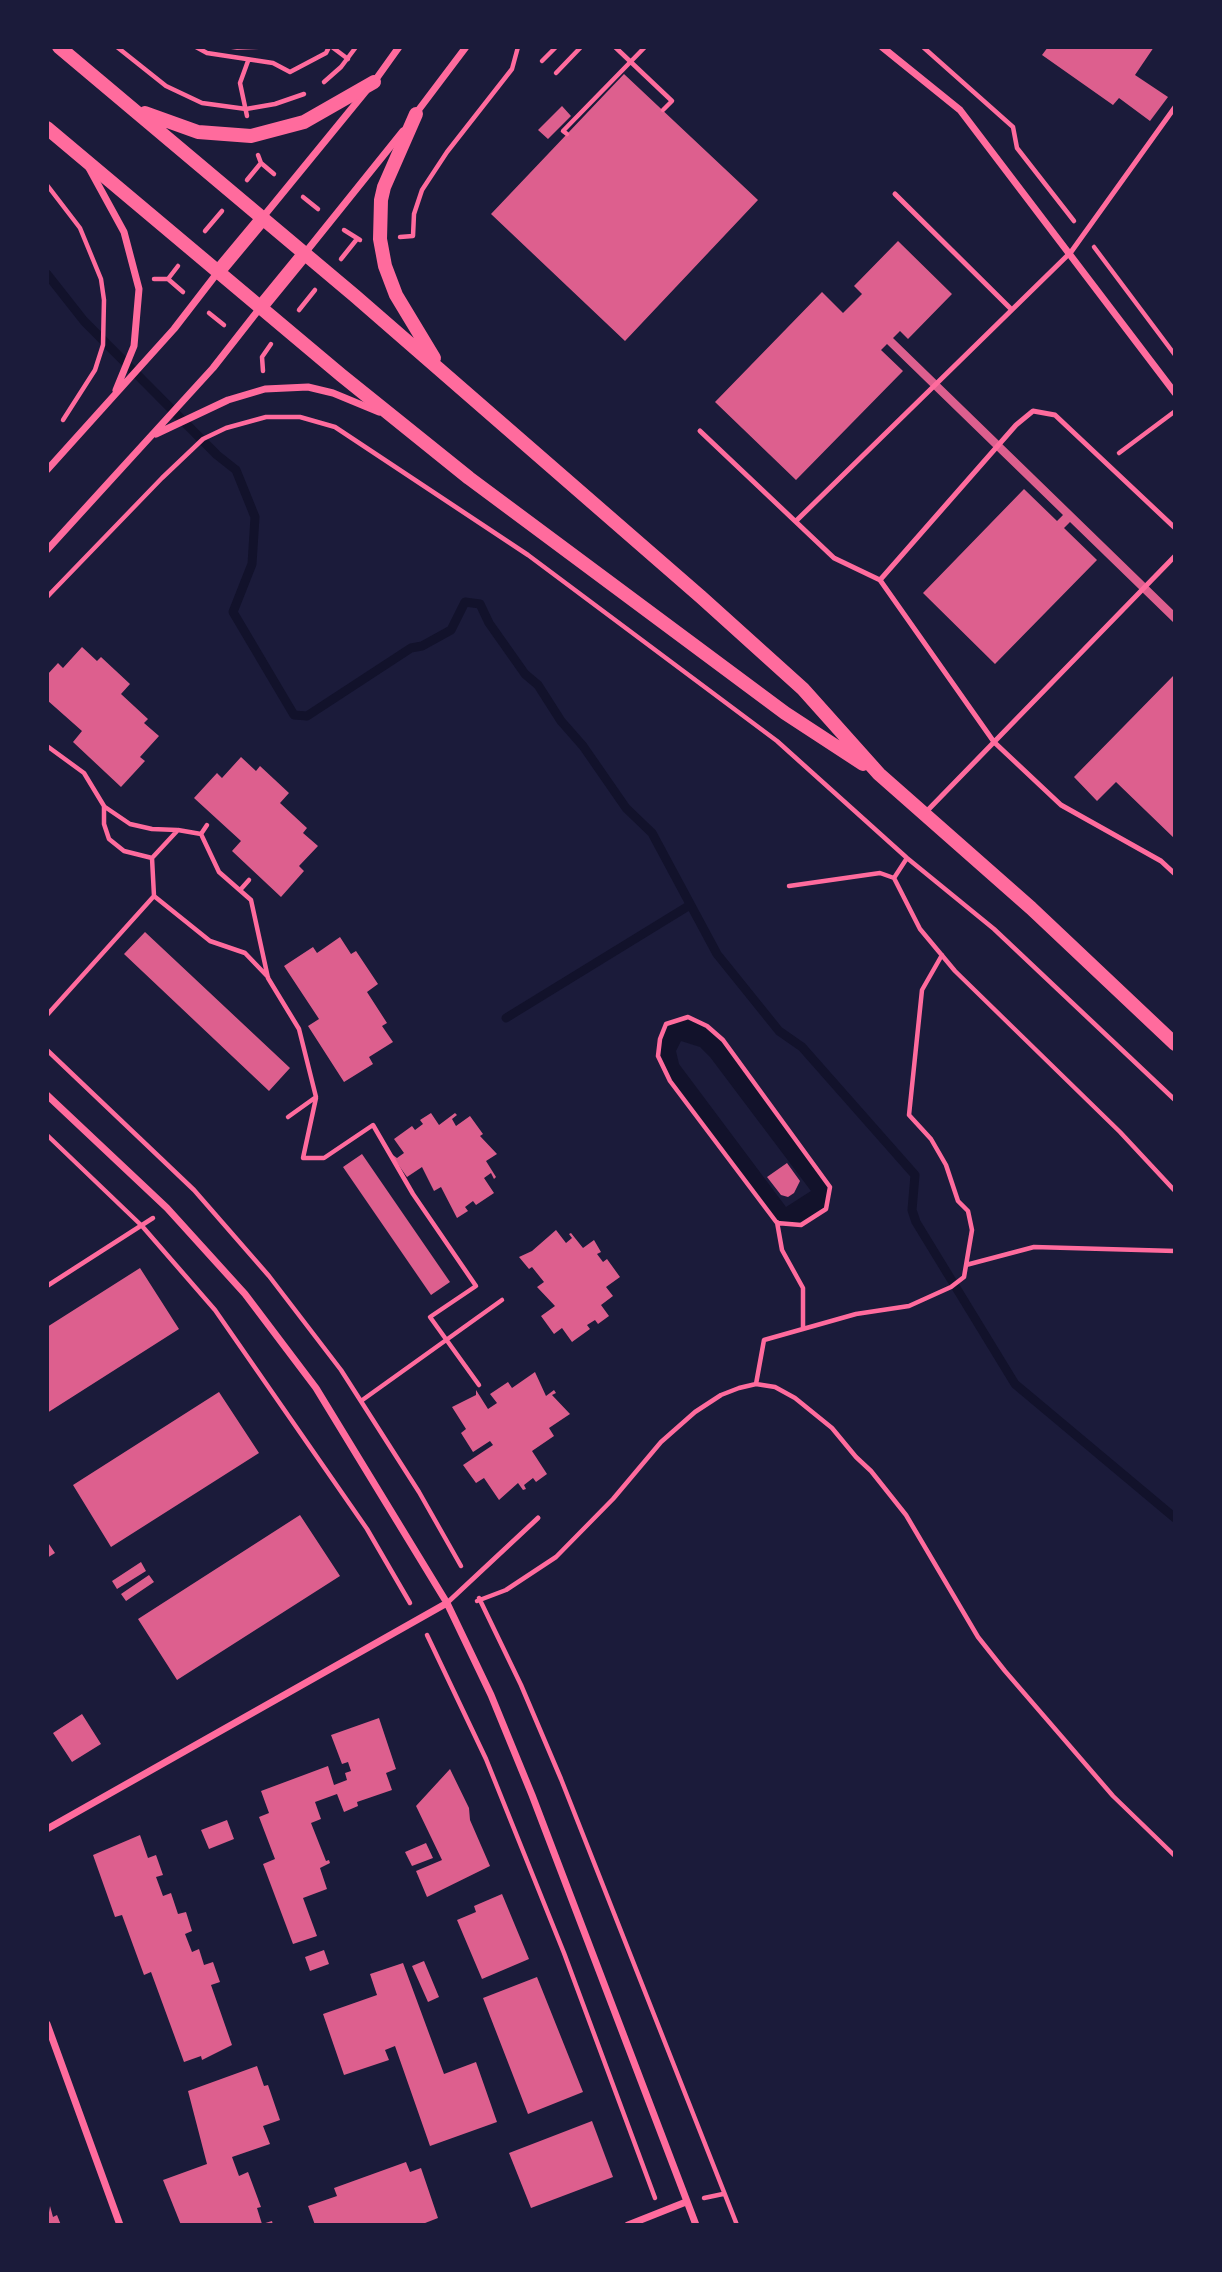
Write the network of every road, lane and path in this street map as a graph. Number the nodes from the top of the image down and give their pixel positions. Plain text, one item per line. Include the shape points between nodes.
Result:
1 (59, 47) edge
2 (117, 47) edge
3 (196, 47) edge
4 (331, 47) edge
5 (356, 47) edge
6 (400, 47) edge
7 (466, 47) edge
8 (518, 47) edge
9 (556, 47) edge
10 (581, 47) edge
11 (615, 47) edge
12 (645, 47) edge
13 (882, 47) edge
14 (923, 47) edge
15 (348, 59) junction
16 (248, 61) junction
17 (542, 61) dead end
18 (631, 62) junction
19 (556, 73) dead end
20 (374, 82) junction
21 (318, 86) dead end
22 (310, 91) dead end
23 (131, 107) junction
24 (1175, 107) edge
25 (246, 109) junction
26 (663, 110) dead end
27 (416, 114) junction
28 (47, 128) edge
29 (567, 134) dead end
30 (84, 159) junction
31 (47, 185) edge
32 (290, 187) junction
33 (895, 194) dead end
34 (236, 195) junction
35 (262, 218) junction
36 (332, 220) junction
37 (413, 236) dead end
38 (1085, 236) junction
39 (190, 249) junction
40 (1071, 252) junction
41 (304, 253) junction
42 (218, 272) junction
43 (329, 274) junction
44 (195, 302) junction
45 (260, 308) junction
46 (1011, 309) junction
47 (284, 327) junction
48 (237, 336) junction
49 (1175, 355) edge
50 (443, 372) junction
51 (123, 382) junction
52 (1175, 393) edge
53 (1175, 412) edge
54 (395, 420) junction
55 (167, 425) junction
56 (57, 426) dead end
57 (700, 431) dead end
58 (1106, 463) junction
59 (47, 470) edge
60 (796, 521) junction
61 (1175, 528) edge
62 (47, 550) edge
63 (1175, 556) edge
64 (880, 580) junction
65 (47, 597) edge
66 (994, 742) junction
67 (47, 746) edge
68 (879, 774) junction
69 (104, 806) junction
70 (925, 813) junction
71 (207, 825) dead end
72 (178, 830) junction
73 (201, 834) junction
74 (152, 858) junction
75 (907, 858) junction
76 (1175, 874) edge
77 (894, 878) junction
78 (249, 880) dead end
79 (789, 886) dead end
80 (241, 889) junction
81 (154, 896) junction
82 (942, 955) junction
83 (268, 978) junction
84 (47, 1015) edge
85 (1175, 1044) edge
86 (47, 1095) edge
87 (316, 1097) junction
88 (1175, 1100) edge
89 (288, 1117) dead end
90 (1175, 1191) edge
91 (167, 1208) junction
92 (777, 1223) junction
93 (1175, 1251) edge
94 (966, 1265) junction
95 (47, 1286) edge
96 (502, 1300) dead end
97 (803, 1327) junction
98 (447, 1340) junction
99 (756, 1384) junction
100 (479, 1385) dead end
101 (361, 1401) dead end
102 (538, 1518) dead end
103 (480, 1601) dead end
104 (447, 1603) junction
105 (47, 1829) edge
106 (1175, 1856) edge
107 (47, 2024) edge
108 (686, 2202) junction
109 (120, 2225) edge
110 (628, 2225) edge
111 (696, 2225) edge

1 - 23 main road
2 - 25 path via 182,95
3 - 16 path
4 - 15 path
4 - 16 path via 290,72 273,63
5 - 15 path
6 - 20 street
7 - 27 street
8 - 37 path via 512,69 422,190
9 - 17 path
10 - 19 path
11 - 18 path
12 - 18 path
13 - 40 street via 960,110
14 - 38 path via 1013,127 1017,148
15 - 21 path
16 - 25 path via 240,83
18 - 26 path via 671,101
18 - 29 path via 563,131
20 - 23 main road via 304,122 251,136 198,132
20 - 32 street
22 - 25 path
23 - 34 main road
24 - 38 lane
27 - 36 street
27 - 50 main road via 384,187 380,239 396,295
28 - 30 main road
30 - 39 main road
30 - 51 street via 131,252 140,302 135,343
31 - 56 path via 89,246 102,279 104,312 99,358 87,385
32 - 34 path via 261,163
32 - 35 street
32 - 36 path
33 - 46 lane
34 - 35 main road
34 - 39 path
35 - 41 main road
35 - 42 main road
36 - 41 street
36 - 43 path via 357,239
38 - 40 lane
38 - 49 path
39 - 42 main road
39 - 44 path via 168,279
40 - 46 lane
40 - 52 street
41 - 43 main road
41 - 45 main road
42 - 44 street
42 - 45 main road
43 - 47 path
43 - 50 main road
44 - 48 path
44 - 51 street
45 - 47 main road
45 - 48 street
46 - 60 lane
47 - 48 path via 262,357
47 - 54 main road
48 - 55 street
50 - 68 main road via 795,681
51 - 59 street
53 - 58 path
54 - 55 street via 350,399 308,387 255,391
54 - 68 main road via 582,565 785,713
55 - 62 street
57 - 60 lane
58 - 61 lane
58 - 64 lane via 1055,415 1033,411
60 - 64 lane via 834,558
63 - 66 lane
64 - 66 lane
65 - 75 path via 190,449 222,430 266,417 300,417 326,424 528,555 689,673 777,741
66 - 70 lane
66 - 76 lane via 1061,805 1161,860
67 - 69 path via 84,773
68 - 70 main road
69 - 72 path via 130,824
69 - 74 path via 109,839 124,851
70 - 85 main road
71 - 73 path
72 - 73 path
72 - 74 path
73 - 80 path via 219,872
74 - 81 path
75 - 77 path
75 - 88 path via 995,929
77 - 79 path via 880,873
77 - 82 path via 920,929
78 - 80 path
80 - 83 path via 251,900
81 - 83 path via 210,941 245,953
81 - 84 path
82 - 90 path
82 - 94 path via 922,990 909,1115 941,1156 958,1201 968,1211 972,1230
83 - 87 path via 299,1029
86 - 91 street
87 - 89 path
87 - 98 path via 303,1158 324,1158 373,1125 476,1286 430,1317
91 - 95 path
91 - 104 street via 245,1294 316,1388
92 - 92 path via 801,1225 826,1209 831,1187 723,1040 688,1017 666,1024 658,1056 670,1081
92 - 97 path via 782,1250 803,1288
93 - 94 path via 1034,1247
94 - 97 path via 964,1277 951,1287 909,1306
96 - 98 path
97 - 99 path via 764,1340
98 - 100 path
98 - 101 path
99 - 103 path via 720,1395 695,1412 556,1557 506,1590
99 - 106 path via 775,1387 795,1398 832,1428 871,1471 919,1535 978,1637 1112,1796
102 - 104 lane
104 - 105 street
104 - 108 street via 532,1795
107 - 109 street
108 - 110 street
108 - 111 street

